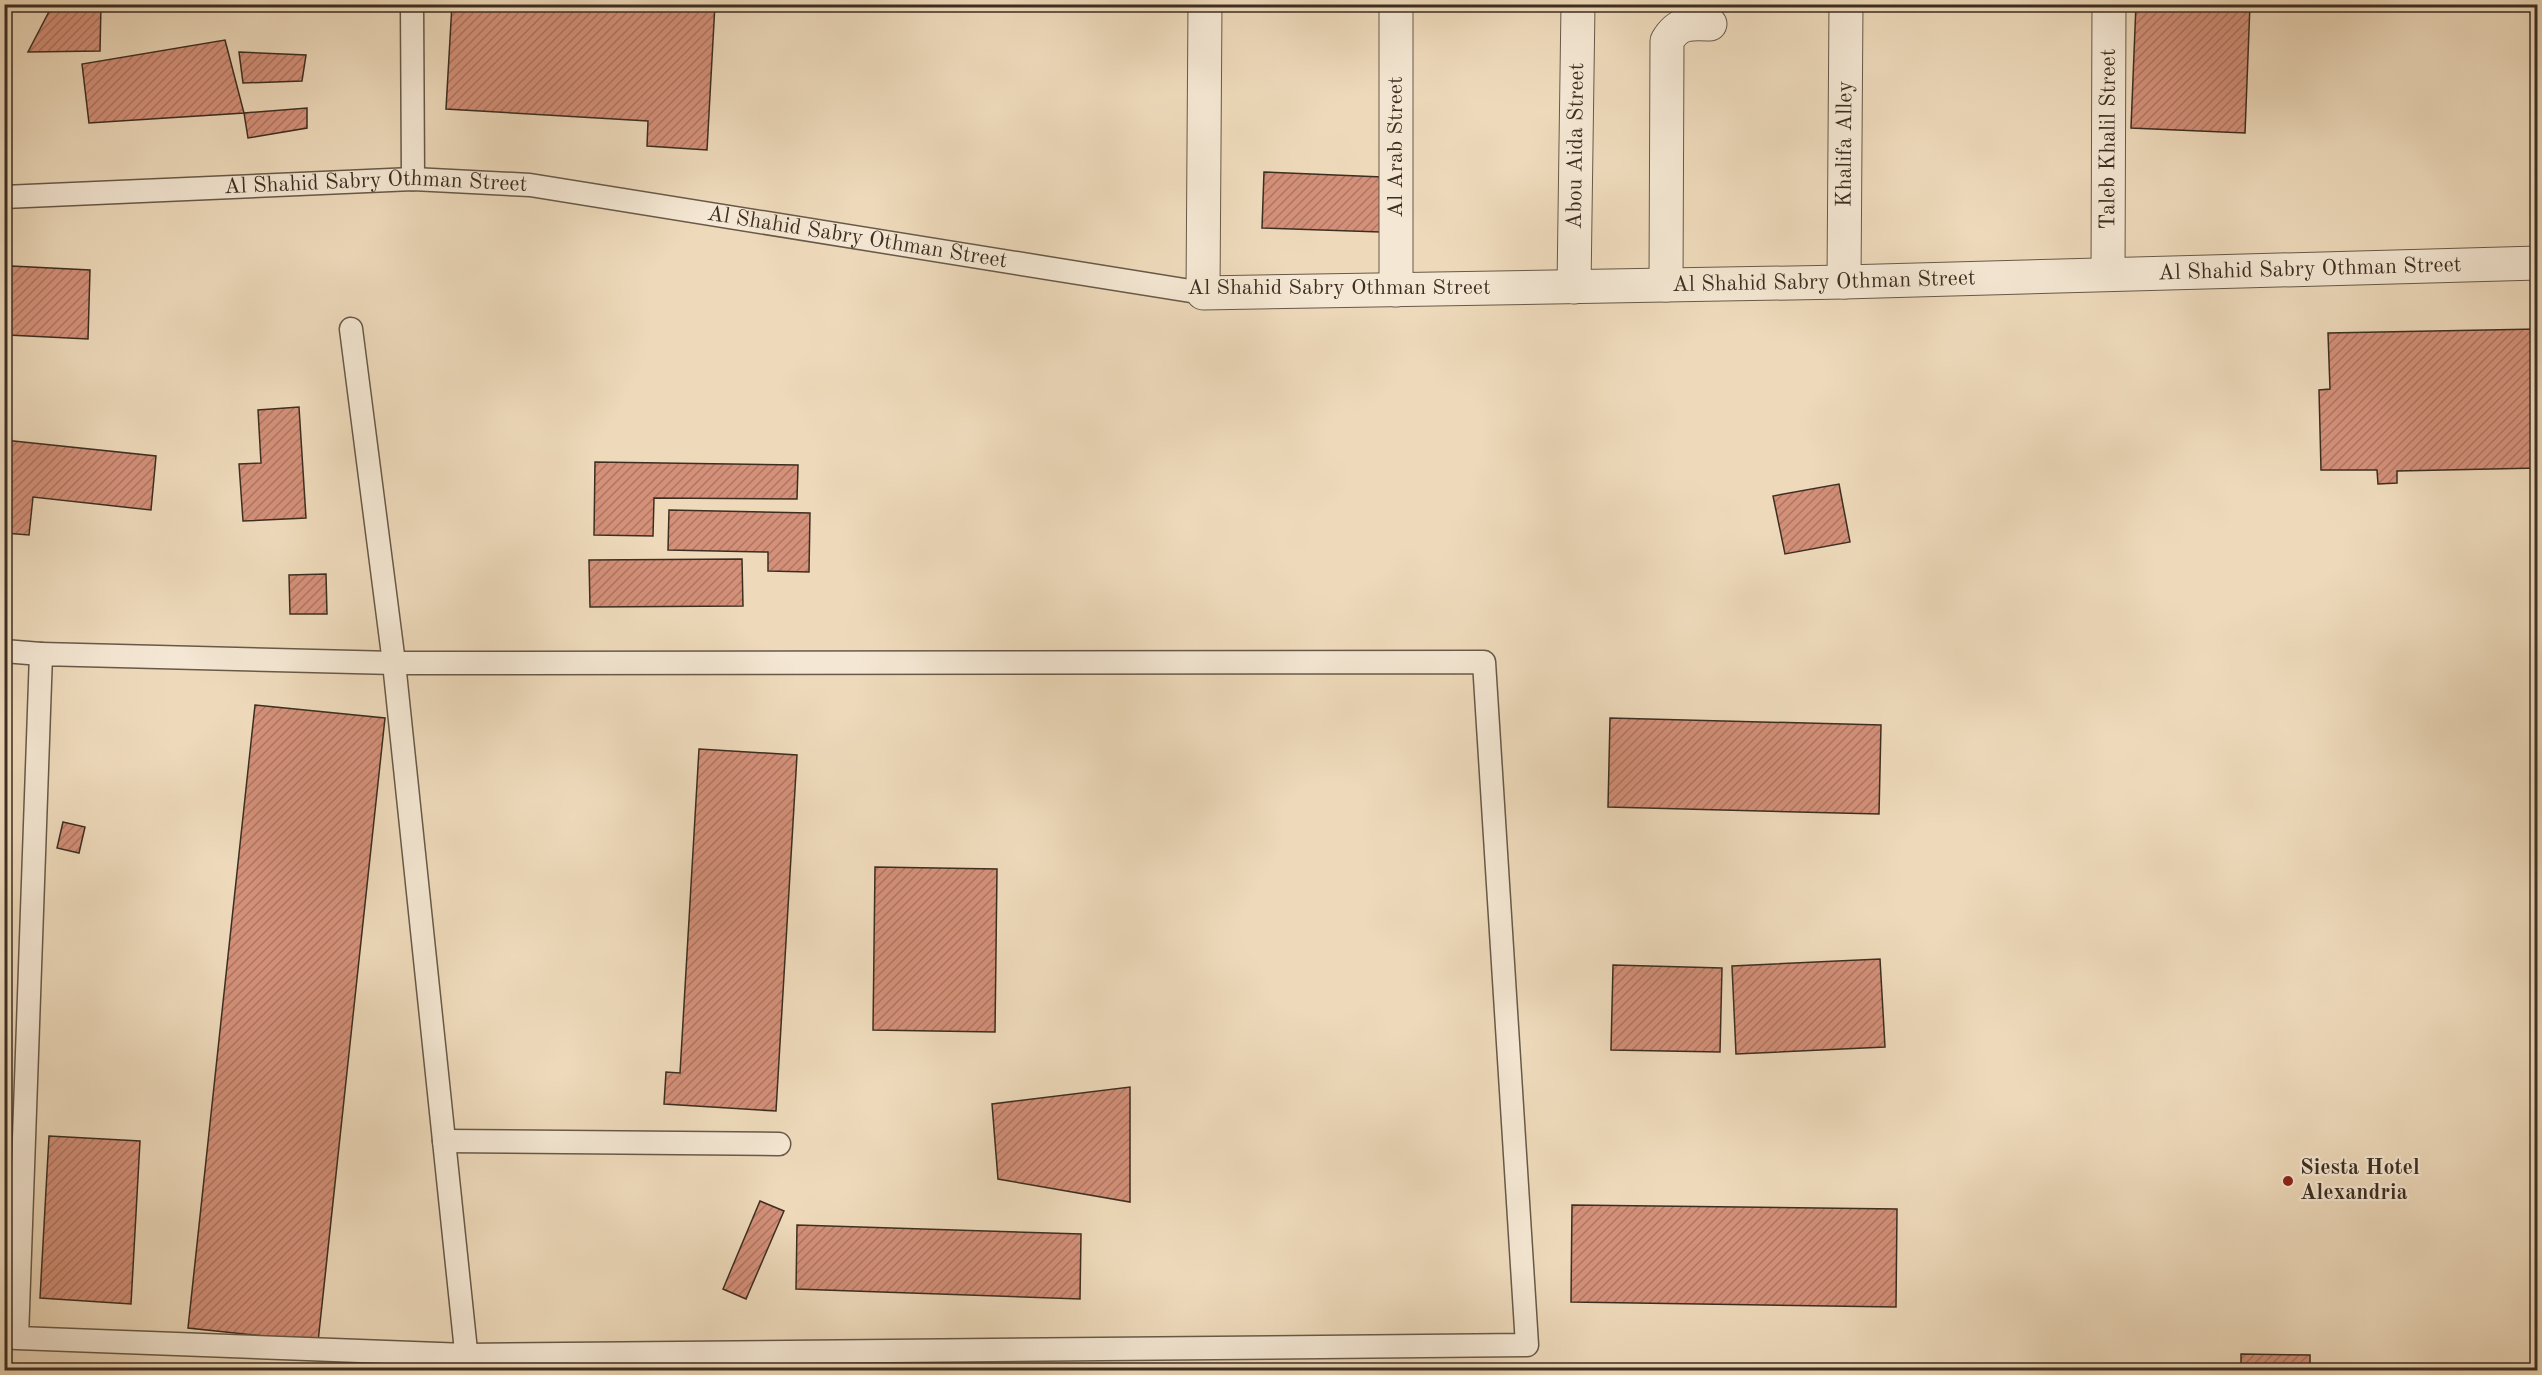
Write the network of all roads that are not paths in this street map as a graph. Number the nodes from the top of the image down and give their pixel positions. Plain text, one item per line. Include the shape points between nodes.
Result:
1 (412, 4) edge
2 (1206, 4) edge
3 (1396, 4) edge
4 (1578, 4) edge
5 (1846, 4) edge
6 (2109, 4) edge
7 (1710, 24) dead end
8 (413, 179) junction
9 (4, 197) edge
10 (2538, 263) edge
11 (2108, 274) junction
12 (1844, 282) junction
13 (1666, 285) junction
14 (1574, 287) junction
15 (1396, 290) junction
16 (1203, 293) junction
17 (351, 329) dead end
18 (4, 651) edge
19 (41, 654) junction
20 (394, 663) junction
21 (444, 1141) junction
22 (779, 1144) dead end
23 (11, 1338) edge
24 (467, 1363) edge

1 - 8 lane
2 - 16 street
3 - 15 street, Al Arab Street
4 - 14 street, Abou Aida Street
5 - 12 street, Khalifa Alley
6 - 11 street, Taleb Khalil Street
7 - 13 street via 1685,23 1667,41
8 - 9 lane, Al Shahid Sabry Othman Street
8 - 16 lane, Al Shahid Sabry Othman Street via 530,185
10 - 11 street, Al Shahid Sabry Othman Street
11 - 12 street, Al Shahid Sabry Othman Street
12 - 13 street, Al Shahid Sabry Othman Street
13 - 14 street, Al Shahid Sabry Othman Street
14 - 15 street, Al Shahid Sabry Othman Street
15 - 16 street, Al Shahid Sabry Othman Street
17 - 20 lane
18 - 19 lane
19 - 20 lane
19 - 23 lane
20 - 21 lane
20 - 24 lane via 1484,662 1527,1345
21 - 22 lane
21 - 24 lane
23 - 24 lane

